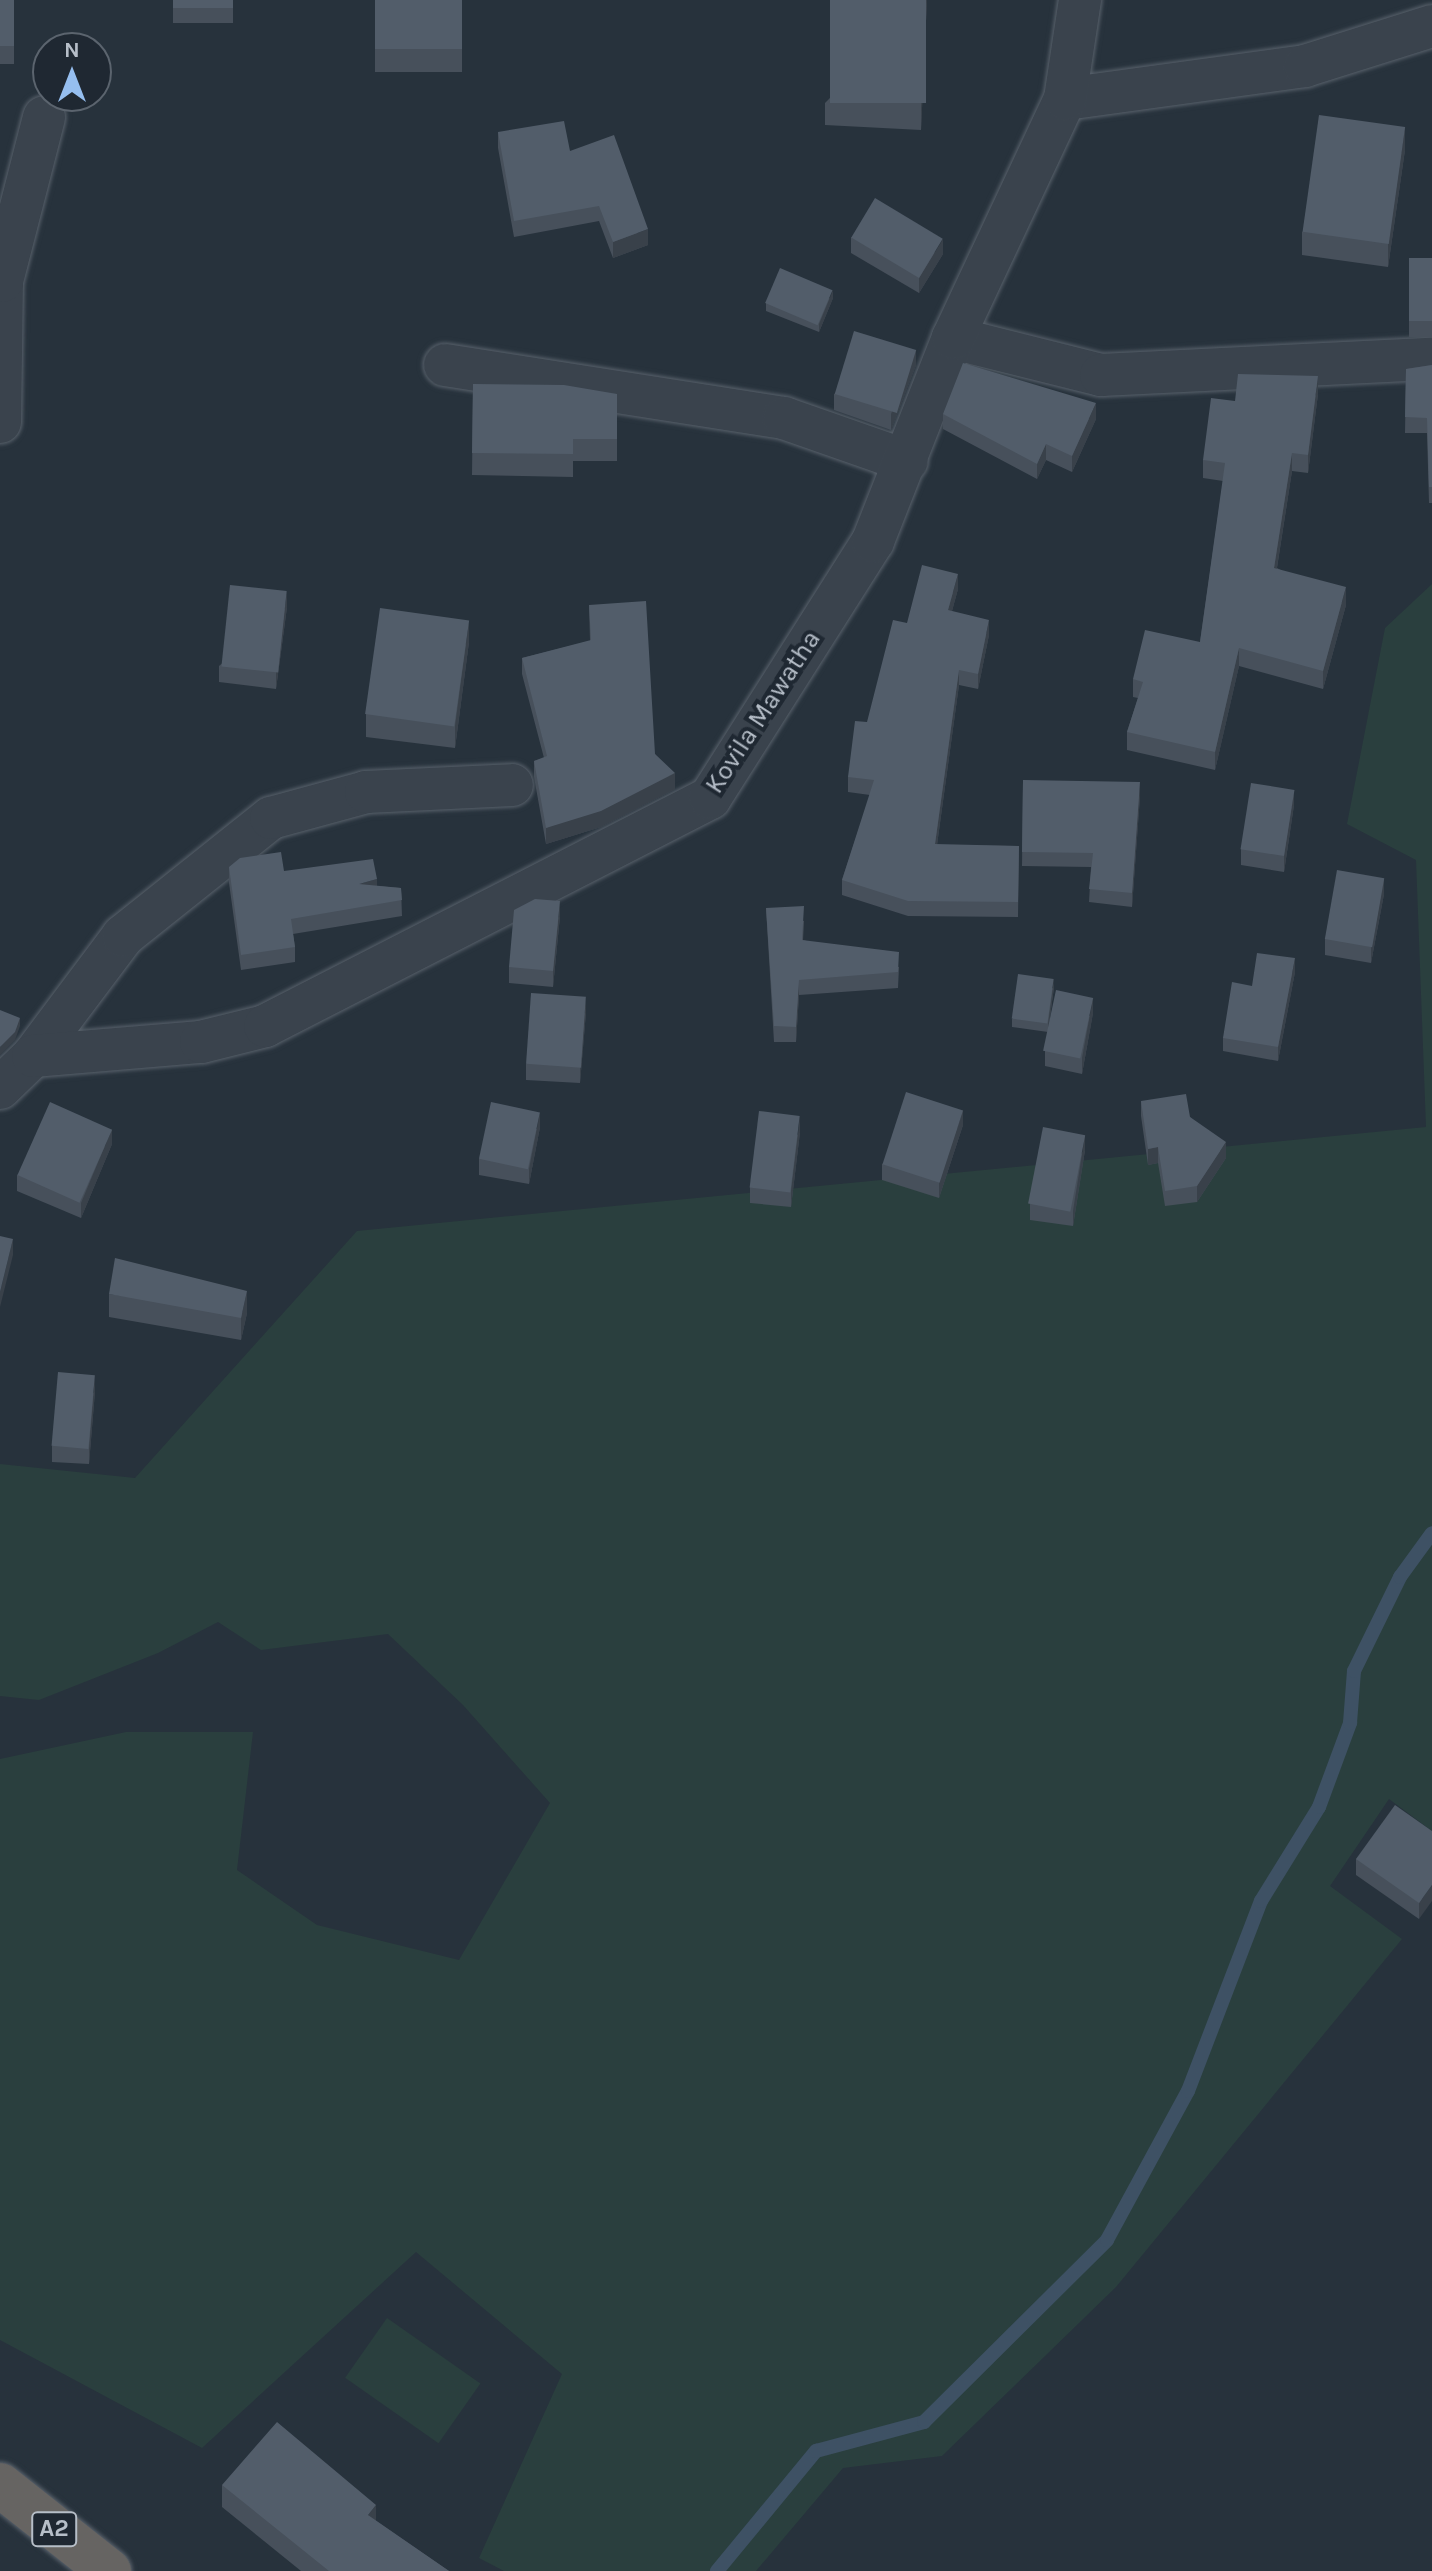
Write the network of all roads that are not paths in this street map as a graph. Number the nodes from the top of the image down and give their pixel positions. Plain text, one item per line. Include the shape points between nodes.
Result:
1 (1080, 0) edge
2 (1432, 26) edge
3 (1065, 99) junction
4 (44, 117) dead end
5 (953, 338) junction
6 (1432, 359) edge
7 (445, 365) dead end
8 (0, 422) edge
9 (907, 461) junction
10 (512, 785) dead end
11 (33, 1056) junction
12 (0, 1088) edge
13 (0, 2485) edge
14 (109, 2571) edge

1 - 3 street, Kovila Mawatha
2 - 3 street via 1305,66
3 - 5 street, Kovila Mawatha
4 - 8 street via 2,281
5 - 6 street via 1101,375
5 - 9 street, Kovila Mawatha
7 - 9 street via 784,418
9 - 11 street, Kovila Mawatha via 873,541 710,798 265,1026 201,1042
10 - 11 street via 366,792 271,818 123,936
11 - 12 street
13 - 14 highway, A2

